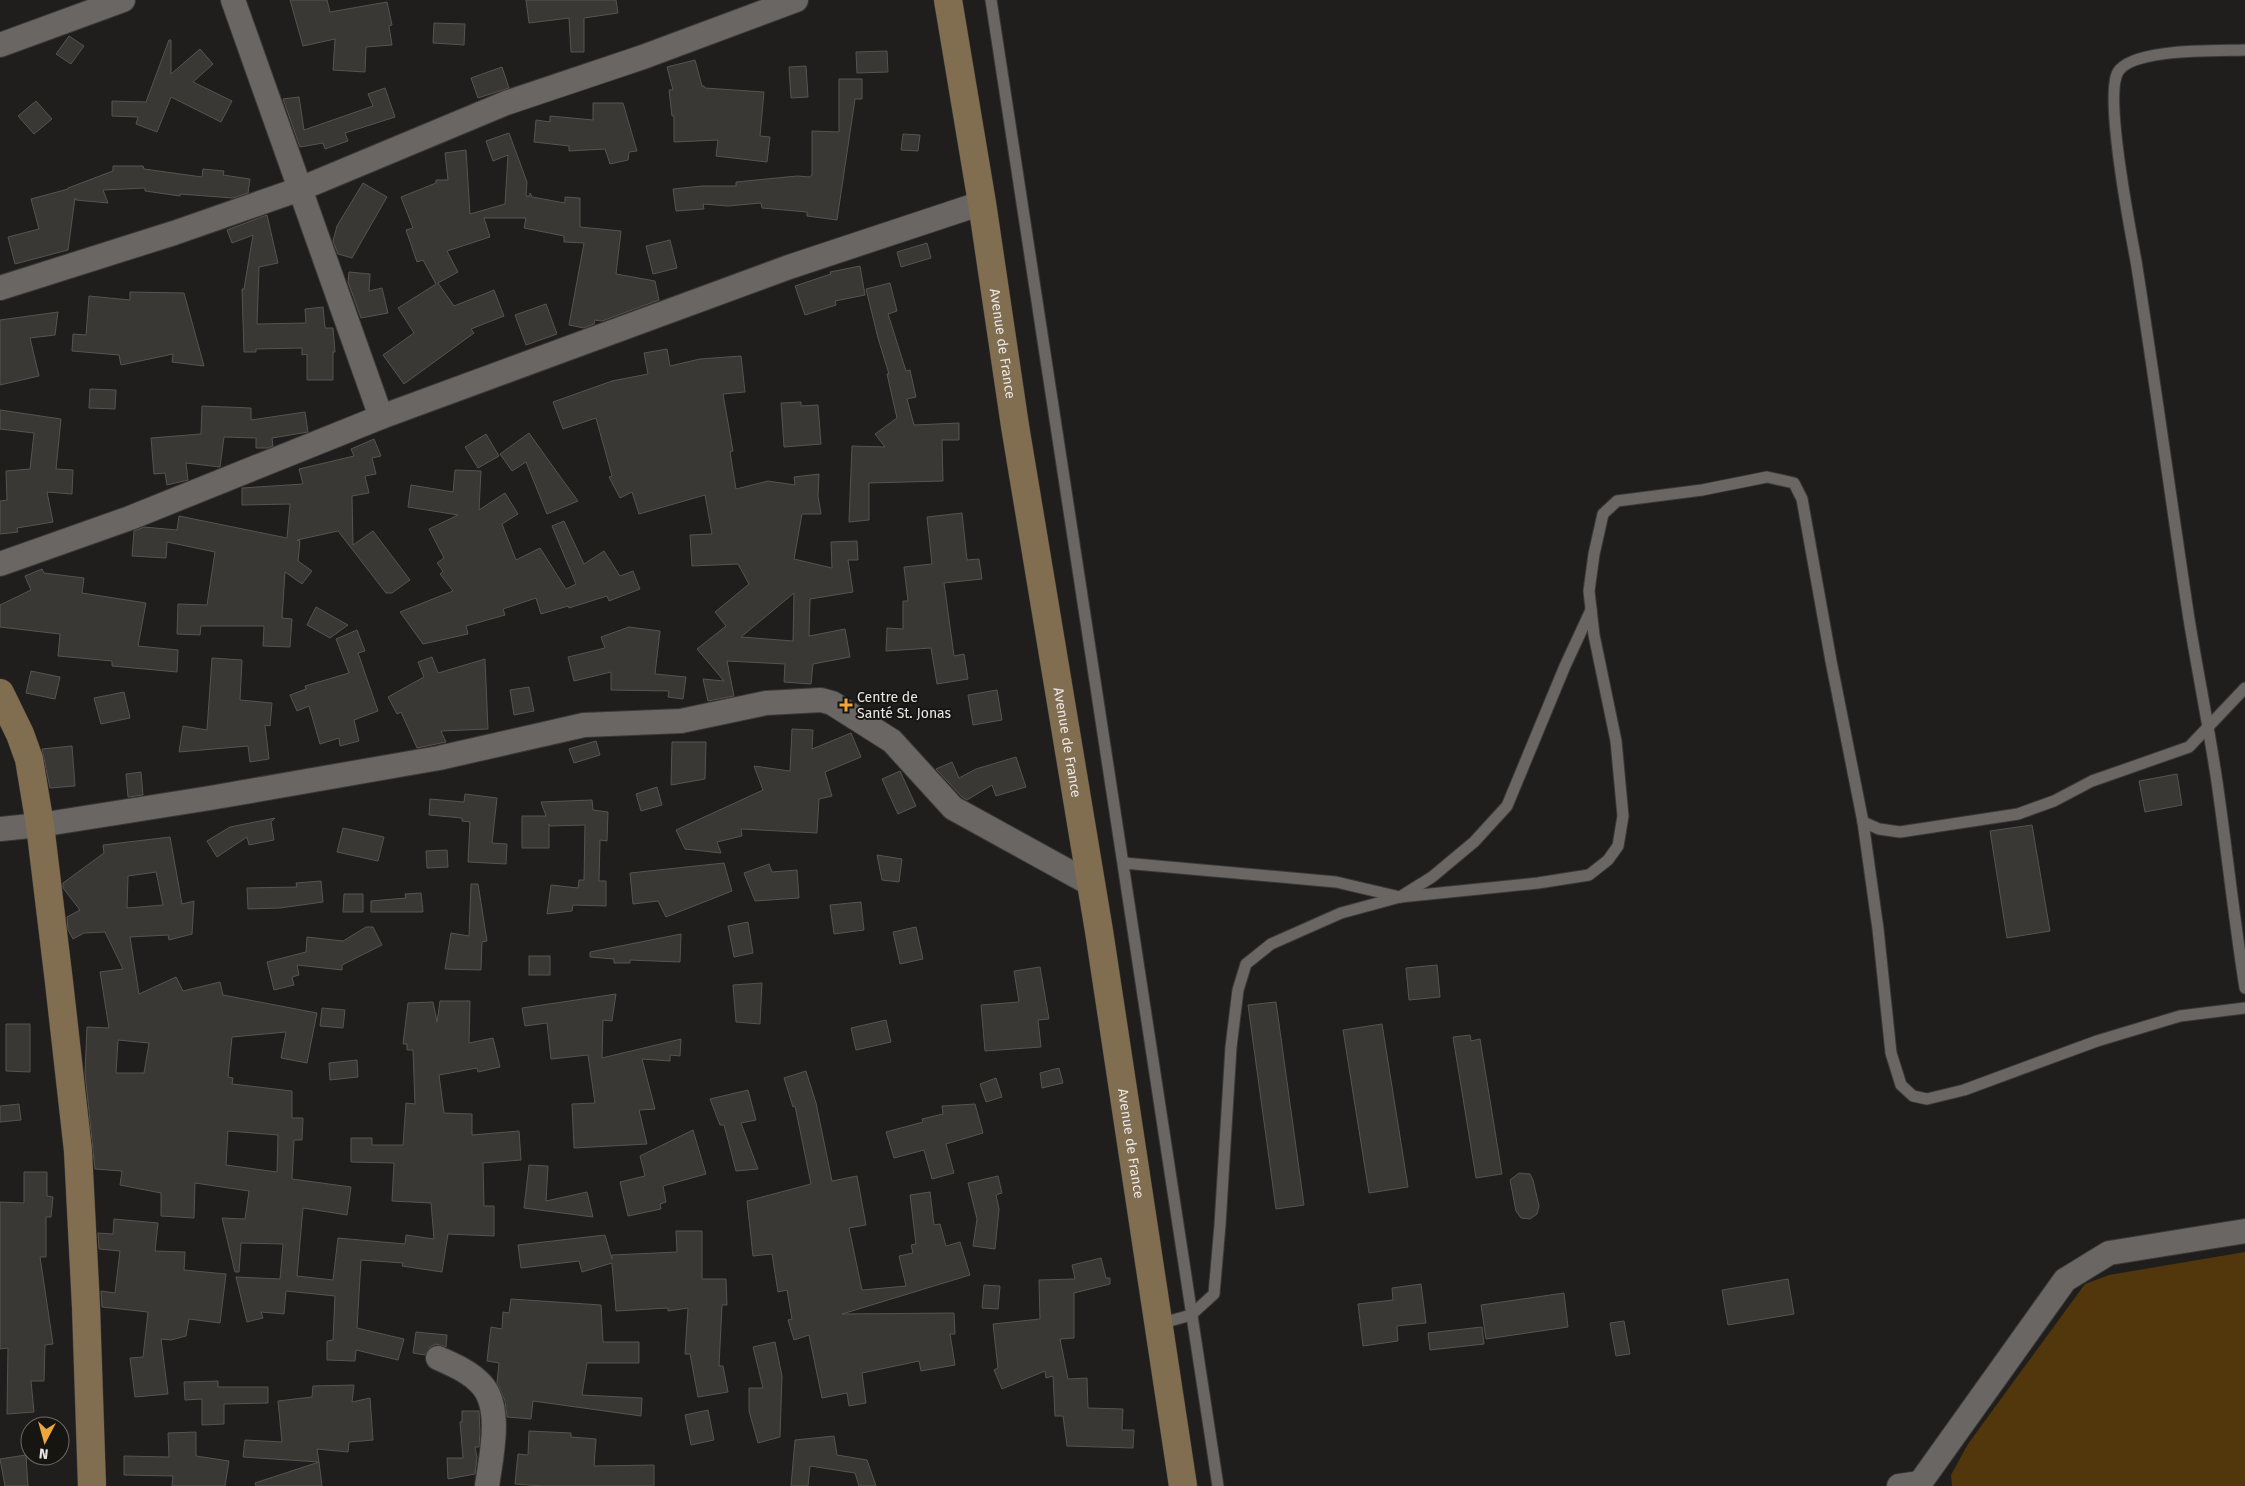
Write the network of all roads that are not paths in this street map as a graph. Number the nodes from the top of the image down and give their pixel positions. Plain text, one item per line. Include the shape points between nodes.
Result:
1 (123, 0) edge
2 (233, 0) edge
3 (796, 0) edge
4 (948, 0) edge
5 (991, 0) edge
6 (0, 45) edge
7 (2245, 50) edge
8 (300, 189) junction
9 (982, 203) junction
10 (0, 288) edge
11 (381, 417) junction
12 (0, 564) edge
13 (1591, 610) junction
14 (2245, 688) edge
15 (0, 693) edge
16 (2208, 728) junction
17 (1863, 822) junction
18 (40, 825) junction
19 (0, 829) edge
20 (1124, 863) junction
21 (1091, 884) junction
22 (1400, 897) junction
23 (2245, 988) edge
24 (2245, 1008) edge
25 (2245, 1231) edge
26 (1191, 1315) junction
27 (1159, 1324) junction
28 (438, 1358) dead end
29 (1914, 1485) edge
30 (92, 1486) edge
31 (487, 1486) edge
32 (1183, 1486) edge
33 (1218, 1486) edge

1 - 6 street
2 - 8 street
3 - 8 street via 643,57 506,103
4 - 9 main road, Avenue de France
5 - 20 lane
7 - 16 lane via 2182,52 2130,60 2115,77 2114,92 2124,191
8 - 10 street
8 - 11 street
9 - 11 street via 789,267
9 - 21 main road, Avenue de France via 1015,426
11 - 12 street via 130,518
13 - 17 lane via 1589,591 1603,514 1617,501 1702,490 1766,477 1794,483 1802,500
13 - 22 lane via 1507,806 1474,842 1432,877
13 - 22 lane via 1616,741 1623,816 1618,846 1608,860 1589,875
14 - 16 lane
15 - 18 main road via 29,759
16 - 17 lane via 2189,747 2092,781 2054,801 2018,814 1900,832 1879,829
16 - 23 lane
17 - 24 lane via 1891,1053 1901,1086 1913,1096 1927,1099 1964,1090 2097,1041 2180,1016
18 - 19 street
18 - 21 street via 440,758 584,725 681,721 766,703 821,700 832,703 892,741 953,808
18 - 30 main road via 78,1151
20 - 22 lane via 1336,882
20 - 26 lane
21 - 27 main road, Avenue de France
22 - 26 lane via 1341,913 1271,944 1246,964 1238,990 1231,1047 1214,1294
25 - 29 street via 2109,1253 2065,1280
26 - 27 lane
26 - 33 lane
27 - 32 main road, Avenue de France
28 - 31 street via 467,1372 483,1385 493,1410 494,1438

